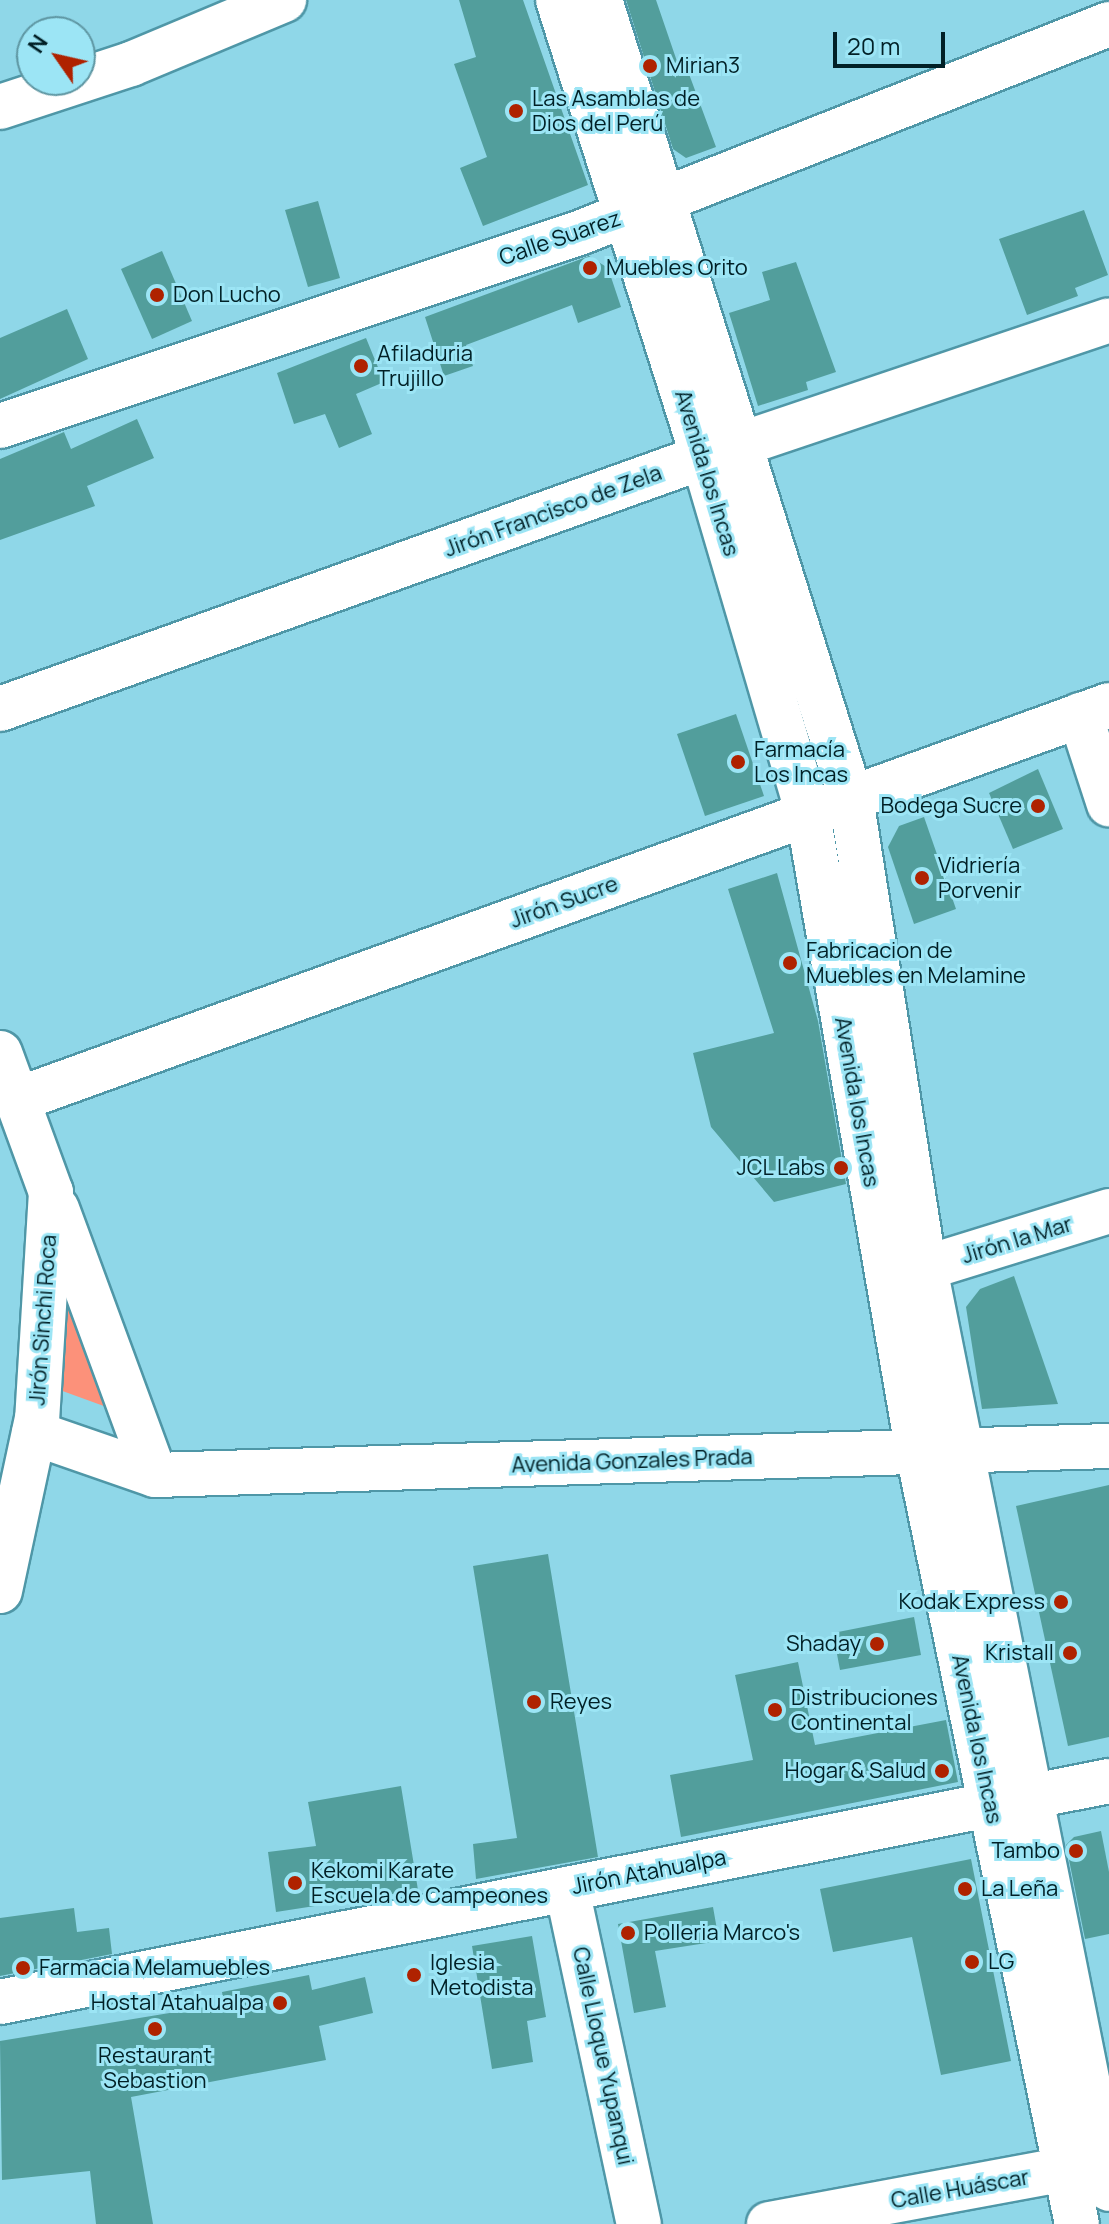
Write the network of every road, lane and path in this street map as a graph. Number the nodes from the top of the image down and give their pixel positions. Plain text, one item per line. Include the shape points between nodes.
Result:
1 (284, 0) edge
2 (558, 0) edge
3 (600, 0) edge
4 (1109, 24) edge
5 (0, 107) edge
6 (644, 207) junction
7 (1109, 320) edge
8 (0, 426) edge
9 (721, 452) junction
10 (0, 709) edge
11 (1095, 710) edge
12 (851, 798) junction
13 (1109, 804) edge
14 (808, 814) junction
15 (0, 1053) edge
16 (19, 1099) junction
17 (51, 1192) junction
18 (1109, 1211) edge
19 (925, 1268) junction
20 (34, 1433) junction
21 (1109, 1446) edge
22 (918, 1453) junction
23 (963, 1453) junction
24 (155, 1475) junction
25 (0, 1591) edge
26 (1109, 1781) edge
27 (1010, 1800) junction
28 (567, 1889) junction
29 (0, 2002) edge
30 (1097, 2171) edge
31 (639, 2224) edge
32 (769, 2224) edge
33 (1077, 2224) edge

1 - 5 street via 131,64
2 - 6 street, Avenida los Incas
3 - 6 street, Avenida los Incas
4 - 6 street, Calle Suarez
6 - 8 street, Calle Suarez
6 - 9 street, Avenida los Incas
7 - 9 street, Jirón Francisco de Zela
9 - 10 street, Jirón Francisco de Zela
9 - 12 street, Avenida los Incas
9 - 14 street, Avenida los Incas
11 - 12 street, Jirón Sucre
11 - 13 street
12 - 14 street, Jirón Sucre
12 - 19 street, Avenida los Incas
14 - 16 street, Jirón Sucre
14 - 22 street, Avenida los Incas
15 - 16 street, Jirón Sinchi Roca
16 - 17 street, Jirón Sinchi Roca
17 - 20 street, Jirón Sinchi Roca
17 - 24 street
18 - 19 street, Jirón la Mar
19 - 23 street, Avenida los Incas
20 - 24 street, Avenida Gonzales Prada
20 - 25 street, Jirón Sinchi Roca
21 - 23 street, Avenida Gonzales Prada
22 - 23 street, Avenida Gonzales Prada
22 - 24 street, Avenida Gonzales Prada
22 - 27 street, Avenida los Incas
23 - 27 street, Avenida los Incas
26 - 27 street, Jirón Atahualpa
27 - 28 street, Jirón Atahualpa
27 - 30 street, Avenida los Incas
28 - 29 street, Jirón Atahualpa
28 - 31 street, Calle Lloque Yupanqui
30 - 32 street, Calle Huáscar
30 - 33 street, Avenida los Incas

